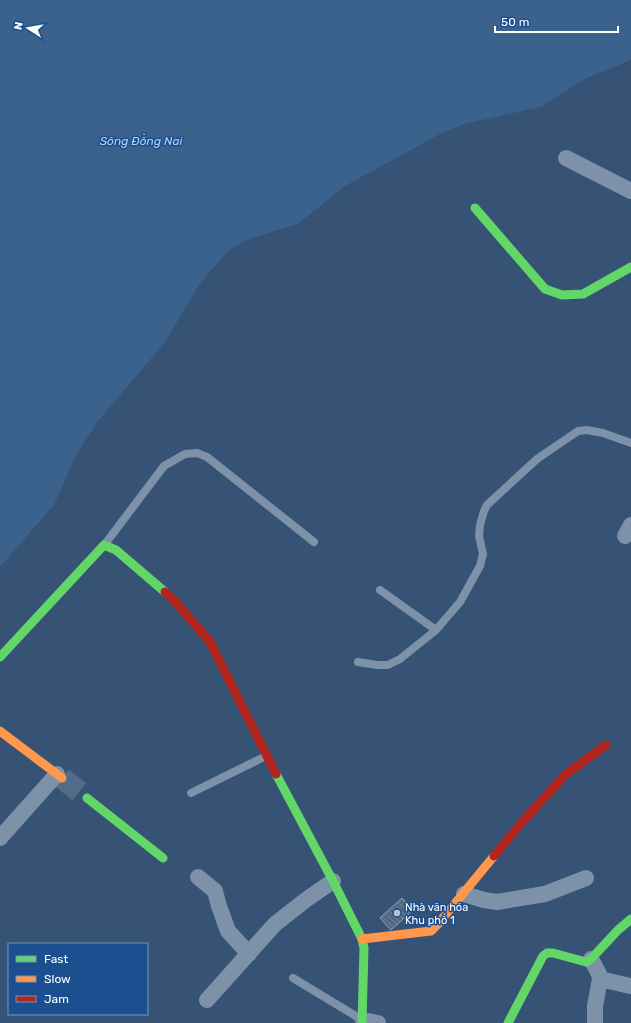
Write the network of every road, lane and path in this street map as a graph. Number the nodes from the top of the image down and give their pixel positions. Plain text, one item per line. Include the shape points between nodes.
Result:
1 (566, 158) dead end
2 (631, 192) edge
3 (475, 208) dead end
4 (631, 267) edge
5 (631, 443) edge
6 (314, 542) dead end
7 (104, 545) junction
8 (380, 590) dead end
9 (436, 630) junction
10 (0, 657) edge
11 (358, 662) dead end
12 (0, 731) edge
13 (606, 745) dead end
14 (266, 755) junction
15 (60, 776) joint
16 (191, 793) dead end
17 (87, 798) tunnel mouth
18 (0, 838) edge
19 (164, 858) dead end
20 (198, 876) dead end
21 (586, 878) dead end
22 (333, 881) junction
23 (464, 894) junction
24 (631, 919) edge
25 (362, 939) junction
26 (249, 954) junction
27 (591, 959) junction
28 (293, 978) dead end
29 (600, 979) junction
30 (630, 986) edge
31 (207, 1000) dead end
32 (368, 1022) edge
33 (508, 1023) edge
34 (595, 1023) edge

1 - 2 street
3 - 4 street via 545,289 562,295 583,294
5 - 9 lane via 587,430 578,431 537,459 487,505 480,526 479,536 483,554 480,566 460,602
6 - 7 lane via 208,457 197,453 185,454 164,466
7 - 10 street
7 - 14 street via 116,550 174,600 210,642
8 - 9 lane
9 - 11 lane via 400,659 388,665
12 - 15 street
13 - 23 street via 566,774 542,799
14 - 16 lane
14 - 22 street
15 - 18 street
17 - 19 street
20 - 26 street via 215,891 228,931
21 - 23 street via 545,894 497,902
22 - 25 street
22 - 26 street via 276,924
23 - 25 street via 431,931
24 - 27 street
25 - 32 street
26 - 31 street
27 - 29 street
27 - 33 street via 586,962 553,953 543,956
28 - 32 lane
29 - 30 street
29 - 34 street

